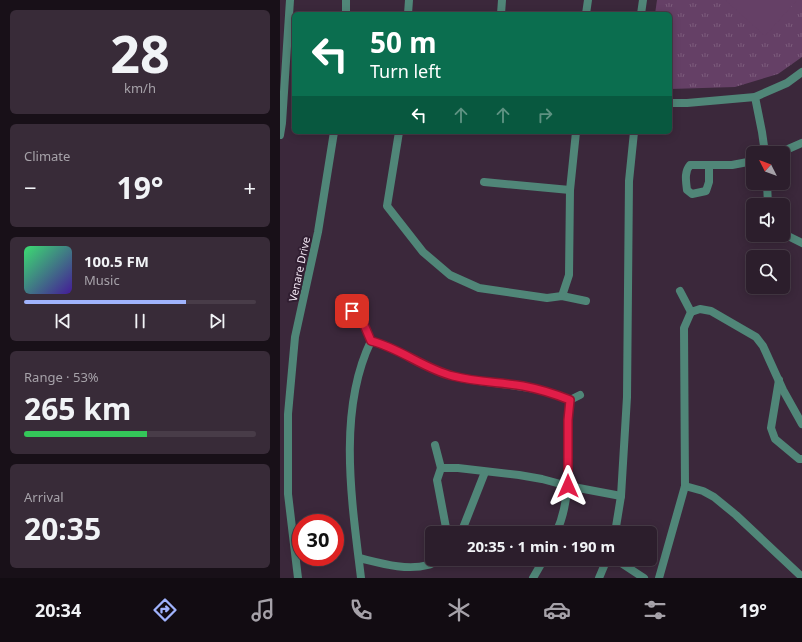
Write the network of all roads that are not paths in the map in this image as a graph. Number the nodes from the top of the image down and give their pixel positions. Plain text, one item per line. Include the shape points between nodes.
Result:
1 (290, 0) edge
2 (346, 0) edge
3 (409, 0) edge
4 (502, 0) edge
5 (588, 0) edge
6 (643, 0) edge
7 (346, 12) edge
8 (408, 12) edge
9 (500, 12) edge
10 (586, 12) edge
11 (641, 12) edge
12 (802, 72) edge
13 (755, 97) junction
14 (672, 103) edge
15 (334, 134) edge
16 (399, 134) edge
17 (576, 134) edge
18 (634, 134) edge
19 (280, 135) edge
20 (802, 143) edge
21 (764, 146) edge
22 (790, 148) edge
23 (746, 162) edge
24 (710, 165) dead end
25 (484, 182) dead end
26 (570, 190) junction
27 (790, 237) edge
28 (802, 242) edge
29 (680, 291) dead end
30 (562, 296) junction
31 (586, 302) dead end
32 (352, 311) dead end
33 (691, 312) junction
34 (371, 341) junction
35 (779, 379) junction
36 (580, 395) dead end
37 (570, 400) junction
38 (802, 424) edge
39 (435, 445) dead end
40 (802, 459) edge
41 (440, 468) junction
42 (485, 472) junction
43 (568, 486) junction
44 (686, 486) junction
45 (621, 496) junction
46 (446, 526) edge
47 (464, 526) edge
48 (560, 526) edge
49 (616, 526) edge
50 (359, 558) junction
51 (425, 565) edge
52 (540, 566) edge
53 (604, 566) edge
54 (626, 566) edge
55 (802, 576) edge
56 (298, 578) edge
57 (361, 578) edge
58 (533, 578) edge
59 (599, 578) edge
60 (644, 578) edge
61 (659, 578) edge

1 - 19 street
2 - 7 street
3 - 8 street
4 - 9 street
5 - 10 street
6 - 11 street
12 - 13 street via 787,83
13 - 14 street
13 - 21 street
15 - 56 street, Venare Drive via 318,232 295,337 288,414 288,494
16 - 30 street via 387,206 423,252 450,275 479,288 547,298
17 - 26 street
18 - 45 street via 629,181 627,397
20 - 22 street
23 - 24 street
25 - 26 street
26 - 30 street via 569,275
27 - 28 street
29 - 33 street
30 - 31 street
32 - 34 street via 362,320
33 - 35 street via 700,309 711,311 756,337
33 - 44 street via 684,328
34 - 37 street via 381,343 452,376 522,386
34 - 50 street via 363,356 353,395 350,457
35 - 38 street
35 - 40 street via 771,428 775,439
36 - 37 street
37 - 43 street
39 - 41 street
41 - 42 street
41 - 46 street via 437,480
42 - 43 street via 542,479
42 - 47 street
43 - 45 street
43 - 48 street
44 - 55 street via 703,490 714,497
44 - 61 street
45 - 49 street
50 - 51 street via 384,564
50 - 57 street
52 - 58 street
53 - 59 street
54 - 60 street

